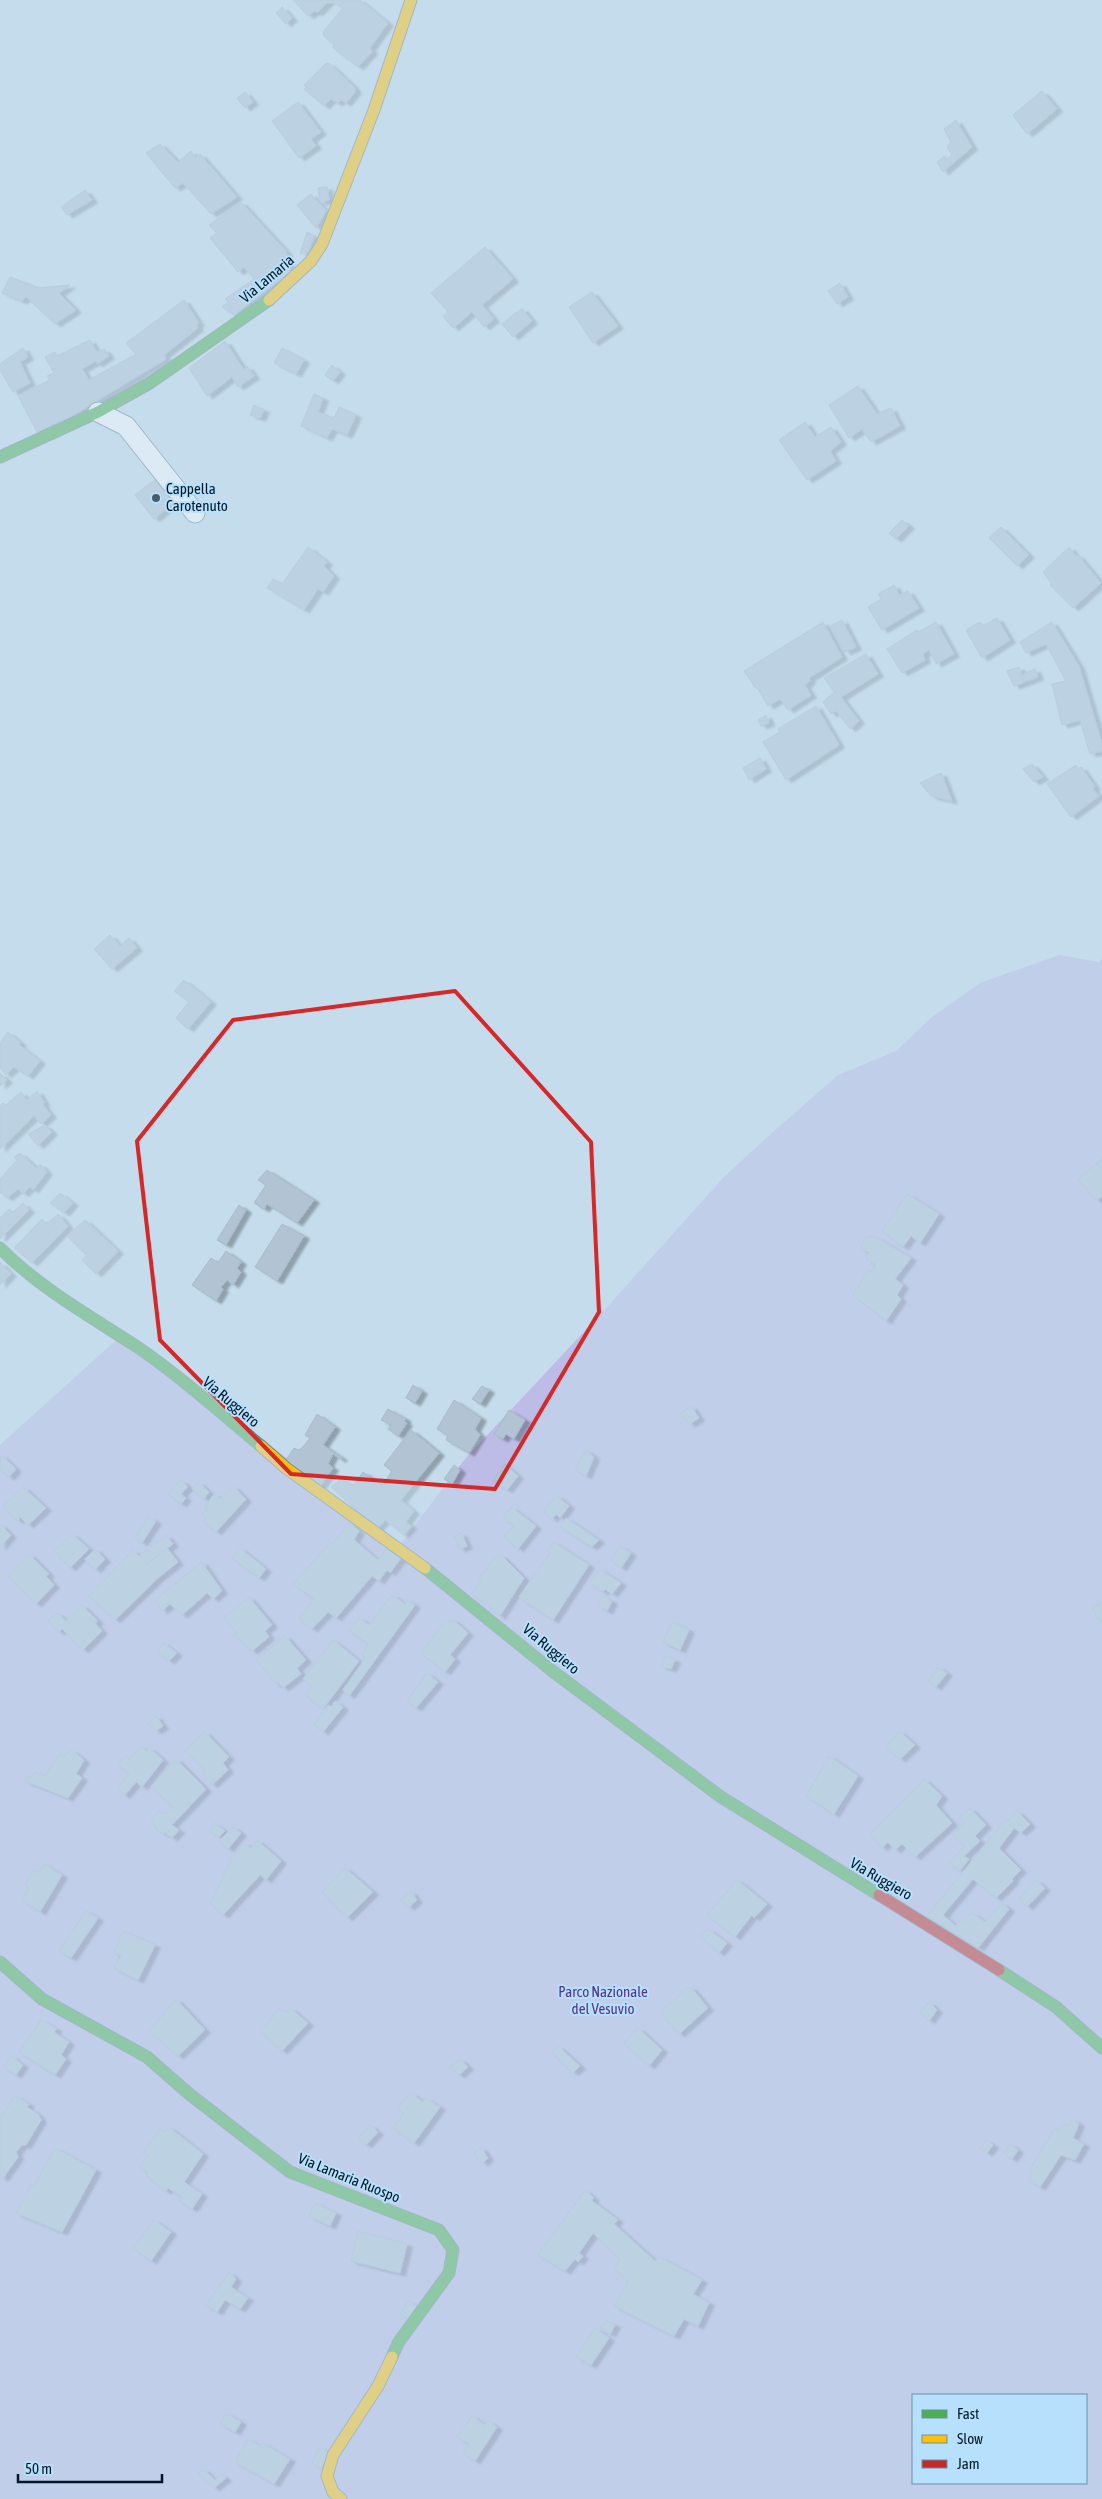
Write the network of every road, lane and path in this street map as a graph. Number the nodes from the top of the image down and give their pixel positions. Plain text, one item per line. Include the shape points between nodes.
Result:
1 (411, 0) edge
2 (98, 412) junction
3 (0, 457) edge
4 (195, 513) dead end
5 (0, 1248) edge
6 (0, 1962) edge
7 (1102, 2048) edge
8 (341, 2499) edge

1 - 2 street, Via Lamaria via 374,110 322,244 311,261 271,299 150,383
2 - 3 street, Via Lamaria
2 - 4 street via 126,426
5 - 7 street, Via Ruggiero via 50,1292 137,1347 210,1403 286,1468 445,1582 551,1670 721,1797 1000,1970 1056,2007
6 - 8 street, Via Lamaria Ruospo via 42,1999 147,2058 290,2172 439,2230 453,2250 449,2273 398,2343 378,2386 333,2455 327,2476 333,2492

